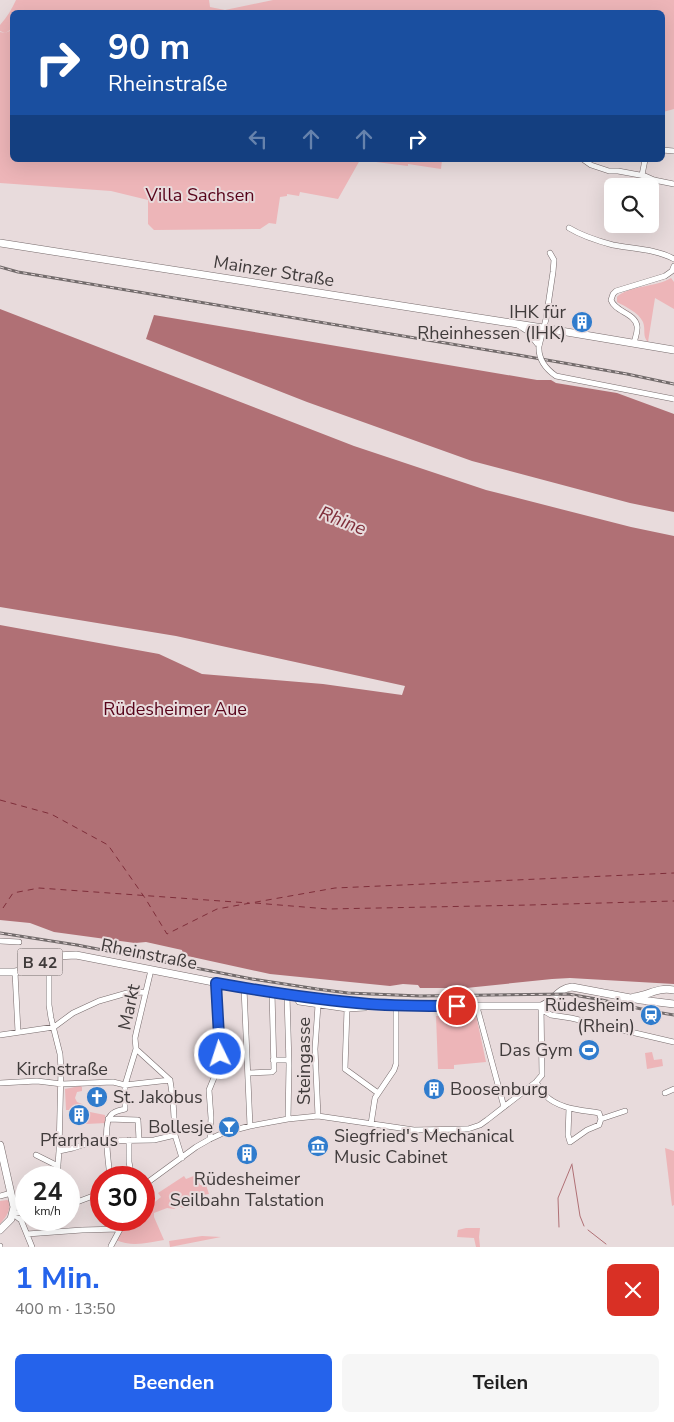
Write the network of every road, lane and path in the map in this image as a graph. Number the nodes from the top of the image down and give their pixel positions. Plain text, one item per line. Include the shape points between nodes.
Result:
1 (587, 162) edge
2 (644, 162) edge
3 (642, 175) junction
4 (674, 184) edge
5 (569, 228) dead end
6 (0, 243) edge
7 (550, 253) dead end
8 (674, 259) edge
9 (674, 266) edge
10 (518, 325) junction
11 (542, 328) junction
12 (634, 343) junction
13 (539, 346) junction
14 (674, 350) edge
15 (674, 399) edge
16 (0, 940) edge
17 (19, 942) dead end
18 (48, 958) junction
19 (151, 970) junction
20 (0, 972) edge
21 (15, 972) junction
22 (216, 983) junction
23 (244, 988) junction
24 (674, 990) edge
25 (145, 992) junction
26 (272, 992) junction
27 (287, 995) junction
28 (295, 996) junction
29 (631, 998) junction
30 (369, 1004) junction
31 (674, 1004) edge
32 (318, 1005) junction
33 (396, 1006) junction
34 (541, 1006) junction
35 (477, 1007) junction
36 (347, 1009) junction
37 (54, 1027) junction
38 (18, 1032) junction
39 (0, 1035) edge
40 (674, 1042) edge
41 (136, 1049) junction
42 (274, 1060) junction
43 (288, 1060) junction
44 (248, 1073) junction
45 (170, 1080) junction
46 (536, 1082) junction
47 (0, 1083) edge
48 (62, 1084) junction
49 (125, 1085) junction
50 (674, 1089) edge
51 (378, 1093) junction
52 (665, 1093) dead end
53 (504, 1107) junction
54 (569, 1108) junction
55 (625, 1111) dead end
56 (318, 1116) junction
57 (108, 1119) junction
58 (288, 1119) junction
59 (601, 1119) junction
60 (371, 1124) junction
61 (250, 1126) junction
62 (175, 1135) junction
63 (210, 1139) junction
64 (106, 1140) junction
65 (129, 1140) junction
66 (139, 1140) junction
67 (0, 1145) edge
68 (59, 1151) junction
69 (36, 1155) dead end
70 (182, 1158) junction
71 (58, 1166) joint
72 (109, 1166) edge
73 (130, 1166) edge
74 (155, 1176) edge
75 (12, 1193) junction
76 (0, 1196) edge
77 (13, 1214) junction
78 (0, 1230) edge
79 (90, 1230) edge
80 (119, 1231) edge
81 (27, 1234) junction
82 (113, 1243) dead end
83 (32, 1247) edge

1 - 3 street via 609,171
2 - 3 street
3 - 4 street
5 - 8 street via 612,245 664,254
6 - 10 main road, Mainzer Straße
7 - 11 street via 554,260 553,272
9 - 12 street via 665,276 616,291 612,296 614,305 636,323
10 - 11 main road, Mainzer Straße
10 - 13 street
11 - 12 main road, Mainzer Straße
11 - 13 street
12 - 14 main road, Mainzer Straße
13 - 15 street, bridge via 544,366 556,376
16 - 17 street
18 - 19 main road, Rheinstraße / B 42 via 76,955
18 - 21 main road, Rheinstraße / B 42
18 - 37 street via 49,1005
19 - 22 main road, Rheinstraße / B 42
19 - 25 street, Markt
20 - 21 main road, Rheinstraße / B 42
21 - 38 street
22 - 23 main road, Rheinstraße / B 42
22 - 63 street via 220,1054 209,1090
23 - 26 main road, Rheinstraße / B 42
23 - 44 street
24 - 29 main road via 657,990
25 - 37 street via 99,1001 73,1013
25 - 41 street, Markt via 135,1038
26 - 27 main road, Rheinstraße / B 42
26 - 42 street
27 - 28 main road, Rheinstraße / B 42
27 - 43 street
28 - 30 main road, Rheinstraße / B 42
28 - 32 street, Rheinstraße via 299,1002
29 - 31 main road
29 - 34 main road via 568,987
30 - 33 main road, Rheinstraße / B 42
30 - 36 street, Rheinstraße via 365,1008
32 - 36 street, Rheinstraße
32 - 56 street, Steingasse via 315,1049
33 - 35 main road, Rheinstraße / B 42
33 - 51 street via 396,1064
34 - 35 main road, Rheinstraße / B 42
34 - 40 street via 551,1015
34 - 46 street via 542,1075
35 - 53 street
36 - 51 street via 346,1069
37 - 38 street
37 - 48 street
38 - 39 street
41 - 45 street, Markt
41 - 49 street, Markt
42 - 43 street
42 - 44 street via 272,1072
43 - 58 street
44 - 61 street
45 - 49 street
45 - 62 street
46 - 53 street
46 - 54 street via 550,1099
47 - 48 street, Kirchstraße via 37,1081
48 - 49 street, Kirchstraße via 114,1082
48 - 68 street
49 - 57 street, Markt via 125,1108
50 - 52 street
51 - 60 street
53 - 60 street via 480,1125 468,1129 414,1130
54 - 59 street via 599,1113
54 - 59 street via 570,1142 599,1125
55 - 59 street
56 - 58 street
56 - 60 street
57 - 64 street
57 - 66 street via 138,1120
58 - 61 street
61 - 63 street
62 - 66 street
62 - 70 street
63 - 70 street
64 - 65 street
64 - 68 street
64 - 72 street
65 - 66 street
65 - 73 street
67 - 75 main road
68 - 71 street
69 - 71 street
70 - 74 street
75 - 76 street
75 - 77 main road
77 - 78 main road
77 - 81 street via 21,1220
79 - 81 street
80 - 82 street
81 - 83 street

